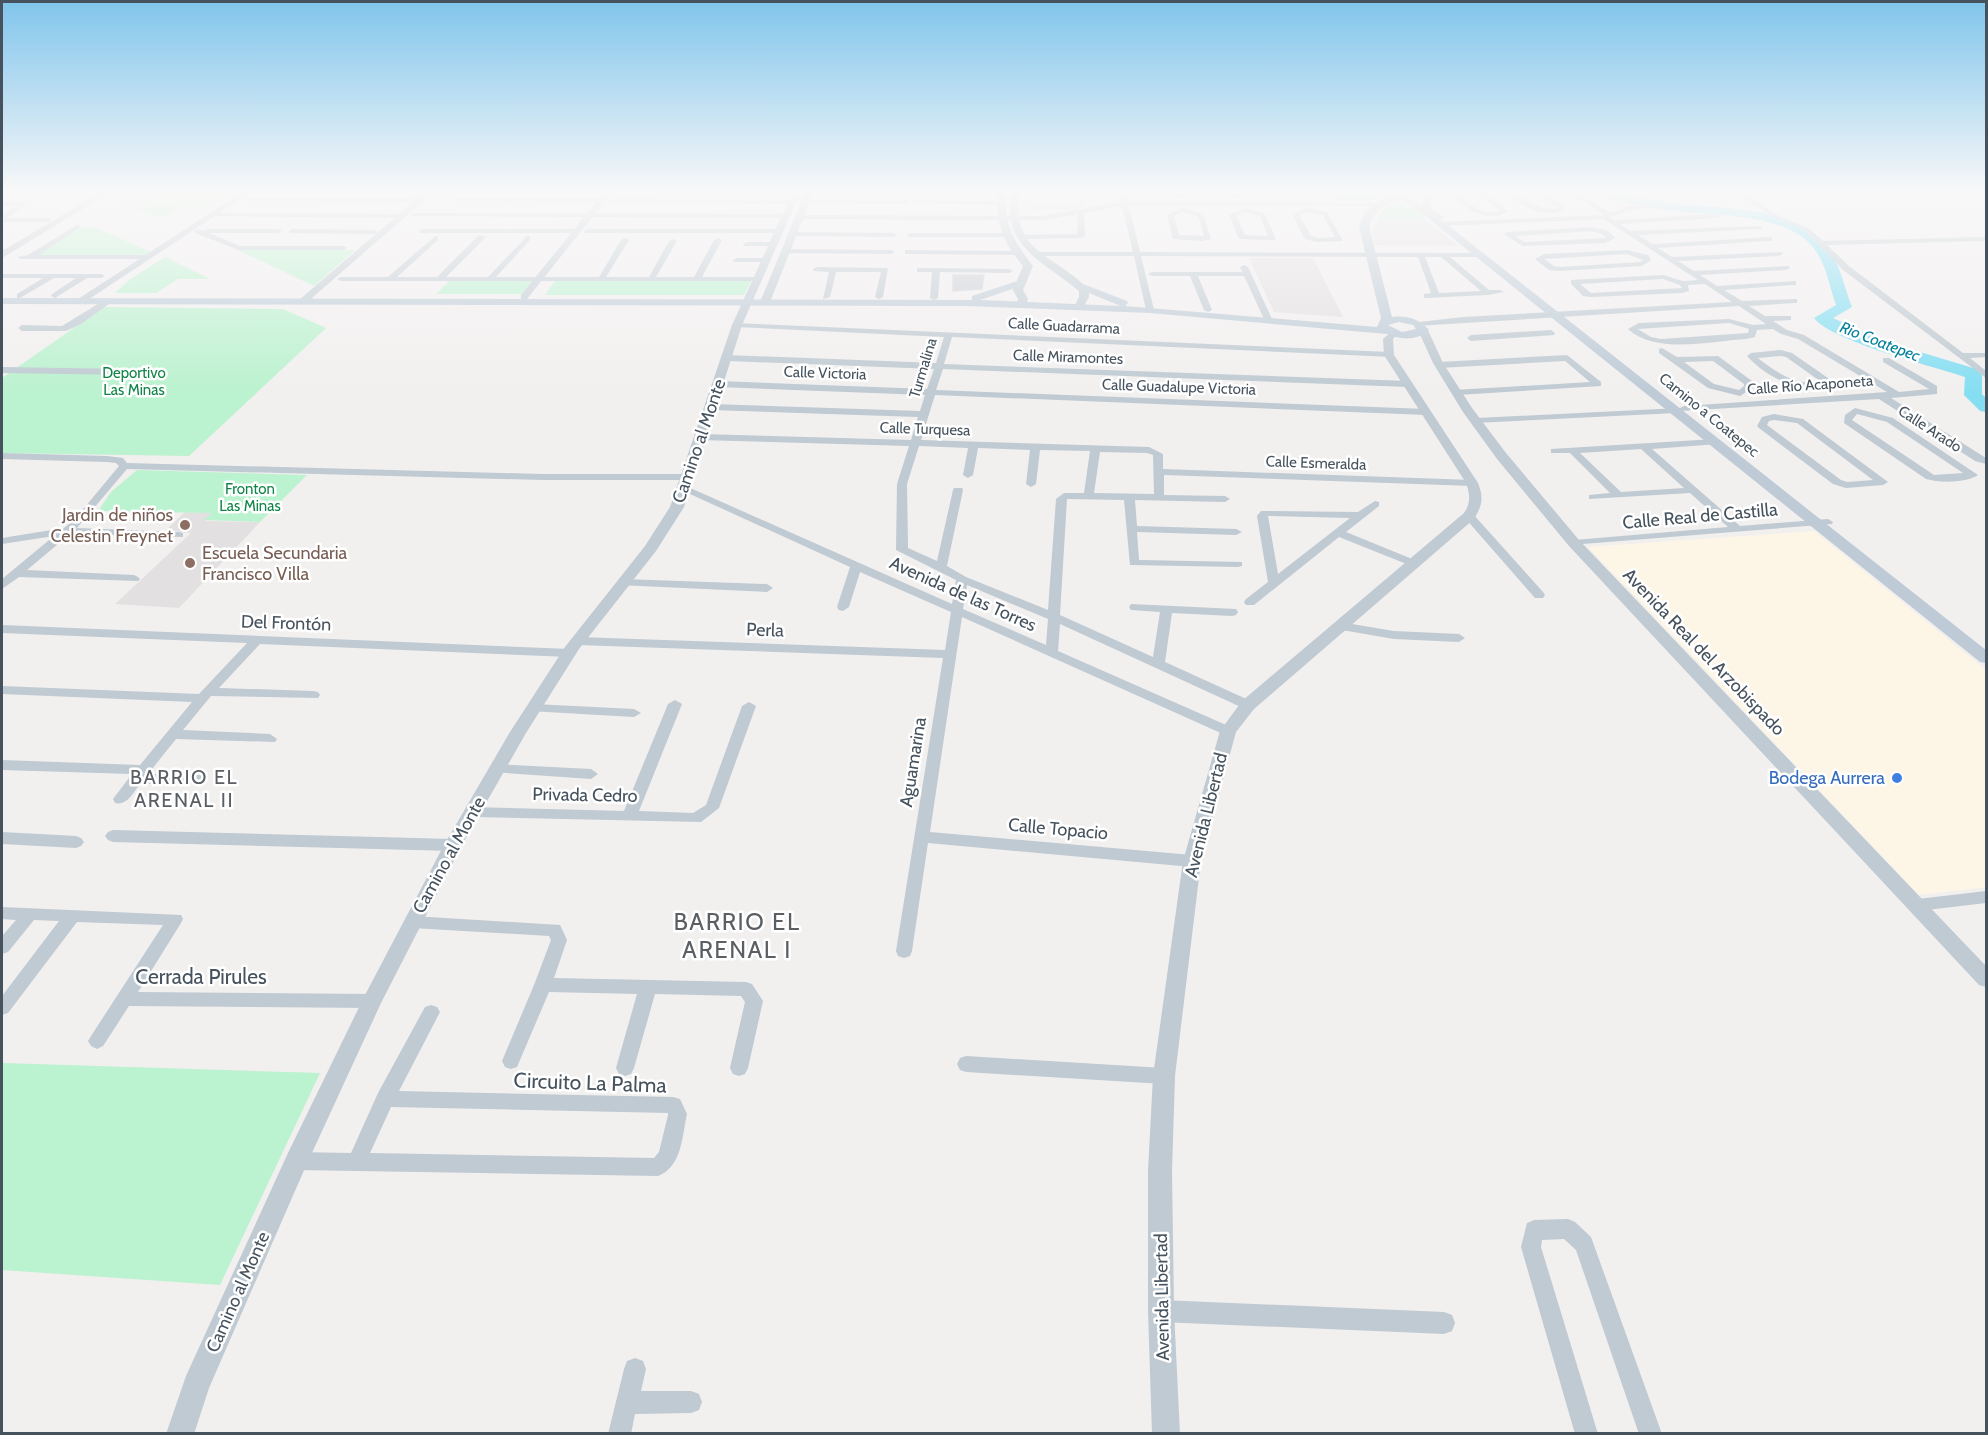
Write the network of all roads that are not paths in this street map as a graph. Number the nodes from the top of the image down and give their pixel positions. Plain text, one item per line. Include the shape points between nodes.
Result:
1 (146, 258) edge
2 (158, 258) edge
3 (359, 258) edge
4 (362, 258) edge
5 (413, 258) edge
6 (461, 258) edge
7 (509, 258) edge
8 (556, 258) edge
9 (567, 258) edge
10 (614, 258) edge
11 (663, 258) edge
12 (708, 258) edge
13 (782, 258) edge
14 (1021, 258) edge
15 (1041, 258) edge
16 (1139, 258) edge
17 (1239, 258) edge
18 (1371, 258) edge
19 (1422, 258) edge
20 (1447, 258) edge
21 (1485, 258) edge
22 (1488, 258) edge
23 (1541, 258) edge
24 (1646, 258) edge
25 (1668, 258) edge
26 (1837, 258) edge
27 (737, 260) dead end
28 (767, 260) joint
29 (1786, 268) dead end
30 (818, 269) dead end
31 (833, 270) junction
32 (920, 270) dead end
33 (936, 270) junction
34 (1009, 271) dead end
35 (1692, 273) junction
36 (1152, 274) dead end
37 (1193, 274) junction
38 (1247, 274) junction
39 (52, 276) junction
40 (85, 276) junction
41 (101, 276) dead end
42 (2, 277) edge
43 (115, 278) junction
44 (128, 278) junction
45 (340, 279) junction
46 (390, 279) junction
47 (439, 279) junction
48 (490, 279) junction
49 (538, 279) junction
50 (551, 279) junction
51 (601, 279) junction
52 (651, 279) junction
53 (697, 279) junction
54 (759, 279) junction
55 (1706, 282) junction
56 (1020, 283) junction
57 (1683, 283) junction
58 (1793, 283) dead end
59 (1078, 285) junction
60 (1715, 288) junction
61 (1488, 292) junction
62 (1500, 292) dead end
63 (2, 296) edge
64 (20, 296) junction
65 (55, 296) junction
66 (524, 297) junction
67 (538, 297) junction
68 (825, 297) junction
69 (879, 297) junction
70 (934, 298) junction
71 (976, 298) junction
72 (94, 299) junction
73 (312, 300) junction
74 (757, 300) junction
75 (2, 301) edge
76 (1794, 301) dead end
77 (1022, 302) junction
78 (1080, 304) junction
79 (1128, 304) junction
80 (1740, 304) junction
81 (1150, 308) junction
82 (1208, 310) junction
83 (1559, 314) junction
84 (1518, 316) junction
85 (1267, 317) junction
86 (1788, 318) dead end
87 (1463, 319) junction
88 (1764, 319) junction
89 (737, 325) junction
90 (1387, 327) junction
91 (1421, 327) junction
92 (1776, 327) junction
93 (22, 328) dead end
94 (1753, 328) junction
95 (1551, 333) dead end
96 (1538, 334) junction
97 (949, 335) junction
98 (1482, 337) junction
99 (1472, 338) dead end
100 (1662, 351) dead end
101 (1389, 355) junction
102 (1986, 355) edge
103 (1961, 356) junction
104 (728, 358) junction
105 (1677, 360) junction
106 (1886, 360) dead end
107 (1439, 365) junction
108 (940, 366) junction
109 (2, 370) edge
110 (129, 372) dead end
111 (1986, 375) edge
112 (719, 384) junction
113 (1408, 384) junction
114 (1816, 386) junction
115 (1457, 392) junction
116 (930, 393) junction
117 (1740, 393) junction
118 (1896, 394) junction
119 (1880, 395) junction
120 (1836, 399) junction
121 (1757, 404) junction
122 (711, 407) junction
123 (1680, 410) junction
124 (1855, 411) junction
125 (1426, 412) junction
126 (924, 414) junction
127 (1774, 417) junction
128 (1477, 421) junction
129 (699, 437) junction
130 (1715, 441) junction
131 (916, 444) junction
132 (973, 446) junction
133 (1642, 446) junction
134 (1035, 447) junction
135 (1095, 449) junction
136 (1572, 450) junction
137 (1555, 451) dead end
138 (2, 456) edge
139 (1986, 461) edge
140 (123, 464) junction
141 (1159, 472) junction
142 (968, 475) dead end
143 (686, 483) junction
144 (1472, 483) junction
145 (1030, 484) dead end
146 (958, 490) dead end
147 (1694, 490) junction
148 (1089, 495) junction
149 (1618, 495) junction
150 (1129, 496) junction
151 (1159, 497) junction
152 (1593, 497) dead end
153 (1225, 499) dead end
154 (1375, 504) dead end
155 (1362, 515) junction
156 (1469, 516) junction
157 (1823, 523) junction
158 (1132, 529) junction
159 (1737, 529) junction
160 (67, 531) junction
161 (1236, 532) dead end
162 (1338, 534) junction
163 (179, 535) dead end
164 (2, 541) edge
165 (1574, 543) junction
166 (902, 550) joint
167 (1413, 563) junction
168 (1238, 564) dead end
169 (856, 566) junction
170 (941, 567) junction
171 (16, 573) junction
172 (134, 579) dead end
173 (962, 579) junction
174 (623, 583) junction
175 (1274, 583) junction
176 (2, 585) edge
177 (766, 588) dead end
178 (1539, 595) dead end
179 (1250, 602) dead end
180 (843, 607) dead end
181 (1135, 607) dead end
182 (1167, 609) junction
183 (958, 612) junction
184 (1232, 612) dead end
185 (1052, 616) junction
186 (1340, 626) junction
187 (2, 629) edge
188 (1459, 638) dead end
189 (257, 640) junction
190 (574, 647) junction
191 (1986, 647) edge
192 (1052, 653) junction
193 (951, 654) junction
194 (1986, 658) edge
195 (1158, 664) junction
196 (2, 690) edge
197 (205, 695) junction
198 (314, 695) dead end
199 (675, 704) dead end
200 (1248, 705) junction
201 (749, 706) dead end
202 (534, 708) junction
203 (634, 713) dead end
204 (1228, 732) junction
205 (174, 734) junction
206 (270, 739) dead end
207 (2, 765) edge
208 (496, 769) junction
209 (140, 774) junction
210 (591, 774) dead end
211 (196, 779) dead end
212 (120, 798) dead end
213 (472, 812) junction
214 (630, 815) junction
215 (114, 836) dead end
216 (921, 837) junction
217 (2, 838) edge
218 (76, 842) dead end
219 (453, 845) junction
220 (1192, 861) junction
221 (1986, 897) edge
222 (1918, 905) junction
223 (2, 913) edge
224 (30, 914) junction
225 (72, 917) junction
226 (412, 922) junction
227 (2, 947) edge
228 (904, 951) dead end
229 (1986, 979) edge
230 (543, 985) junction
231 (648, 987) junction
232 (124, 999) junction
233 (372, 1001) junction
234 (2, 1008) edge
235 (431, 1012) dead end
236 (98, 1041) dead end
237 (511, 1061) dead end
238 (966, 1064) dead end
239 (625, 1068) dead end
240 (740, 1068) dead end
241 (1164, 1076) junction
242 (386, 1099) junction
243 (296, 1161) junction
244 (357, 1161) junction
245 (1161, 1311) junction
246 (1444, 1323) dead end
247 (635, 1369) dead end
248 (691, 1402) dead end
249 (626, 1403) junction
250 (180, 1434) edge
251 (619, 1434) edge
252 (1166, 1434) edge
253 (1587, 1434) edge
254 (1651, 1434) edge

1 - 43 street
2 - 44 street
3 - 73 street
4 - 45 street
5 - 46 street
6 - 47 street
7 - 48 street
8 - 49 street
9 - 50 street
10 - 51 street
11 - 52 street
12 - 53 street
13 - 74 street
14 - 56 street via 1028,266
15 - 59 street
16 - 81 street
17 - 38 street
18 - 90 main road
19 - 61 street via 1431,296
20 - 61 street
21 - 83 main road, Camino a Coatepec
22 - 83 main road, Camino a Coatepec
23 - 24 street via 1552,268 1560,269 1642,264
25 - 35 street
26 - 103 street
27 - 28 street
28 - 54 street
29 - 35 street
30 - 31 street
31 - 68 street
31 - 69 street via 889,270
32 - 33 street
33 - 34 street
33 - 70 street
35 - 55 street
36 - 37 street
37 - 38 street
37 - 82 street
38 - 85 street
39 - 40 street
39 - 42 street
39 - 64 street
40 - 41 street
40 - 65 street
43 - 44 street
43 - 72 street
44 - 72 street
45 - 46 street
45 - 73 street
46 - 47 street
47 - 48 street
48 - 49 street
49 - 50 street
49 - 66 street
50 - 51 street
50 - 67 street
51 - 52 street
52 - 53 street
53 - 54 street
54 - 74 street
55 - 57 street
55 - 60 street
56 - 71 main road
56 - 77 street
57 - 57 street via 1663,277 1573,283 1591,295 1682,291 1686,289
58 - 60 street
59 - 78 street via 1084,290
59 - 79 main road
60 - 80 street
61 - 62 street
63 - 64 main road
64 - 65 main road
65 - 72 main road
66 - 67 main road
66 - 73 main road
67 - 74 main road
68 - 69 main road
68 - 74 main road
69 - 70 main road
70 - 71 main road
71 - 77 main road
72 - 73 main road
72 - 75 main road
72 - 93 street via 78,322 63,329
73 - 74 main road
74 - 77 main road
74 - 89 street, Camino al Monte
76 - 80 street
77 - 78 main road
78 - 79 main road
78 - 81 main road
79 - 81 main road
80 - 83 street
80 - 88 street
81 - 82 main road
81 - 85 main road
82 - 85 main road
83 - 84 street
83 - 123 main road, Camino a Coatepec
84 - 87 street
84 - 96 street
85 - 90 main road
86 - 88 street
87 - 91 street
87 - 98 street
88 - 92 street
89 - 97 street, Calle Guadarrama
89 - 104 street, Camino al Monte
90 - 91 main road via 1412,335
90 - 101 street
91 - 107 street, Avenida Real del Arzobispado
92 - 94 street
92 - 118 street
94 - 94 street via 1729,321 1632,329 1654,342 1746,336 1752,335
95 - 96 street
96 - 98 street
97 - 101 street, Calle Guadarrama
97 - 108 street, Turmalina
98 - 99 street
100 - 105 street
101 - 113 street
102 - 103 street
103 - 111 street
104 - 108 street, Calle Miramontes
104 - 112 street, Camino al Monte
105 - 117 street via 1711,386
105 - 117 street via 1715,358 1749,383
106 - 118 street, Calle Río Acaponeta via 1934,388 1934,392
107 - 115 street, Avenida Real del Arzobispado
107 - 115 street via 1567,358 1598,384
108 - 113 street, Calle Miramontes
108 - 116 street, Turmalina
109 - 110 street
112 - 116 street, Calle Victoria
112 - 122 street, Camino al Monte
113 - 125 street
114 - 114 street via 1825,380 1789,355 1781,352 1751,356 1786,380
114 - 120 street, Calle Arado
115 - 128 street, Avenida Real del Arzobispado
116 - 125 street, Calle Guadalupe Victoria
116 - 126 street, Turmalina
117 - 121 street
118 - 119 street, Calle Río Acaponeta
119 - 120 street, Calle Río Acaponeta
119 - 139 street
120 - 121 street, Calle Río Acaponeta
120 - 124 street, Calle Arado
121 - 123 street, Calle Río Acaponeta
121 - 127 street
122 - 126 street
122 - 129 street, Camino al Monte
123 - 128 street, Calle Río Acaponeta
123 - 130 main road, Camino a Coatepec
123 - 157 main road, Camino a Coatepec
124 - 124 street, Calle Arado via 1847,420 1930,477 1973,475 1890,420
125 - 144 street
126 - 131 street, Turmalina
127 - 127 street via 1765,419 1762,426 1841,484 1883,482 1800,421
128 - 165 street, Avenida Real del Arzobispado
129 - 131 street, Calle Turquesa
129 - 143 street, Camino al Monte
130 - 133 street
130 - 157 main road, Camino a Coatepec
131 - 132 street, Calle Turquesa
131 - 166 street, Turmalina via 902,484
132 - 134 street, Calle Turquesa
132 - 142 street
133 - 136 street
133 - 147 street
134 - 135 street, Calle Turquesa
134 - 145 street
135 - 141 street, Calle Turquesa via 1149,450 1158,454
135 - 148 street
136 - 137 street
136 - 149 street
138 - 140 street via 106,459
140 - 143 street
140 - 160 street
141 - 144 street, Calle Esmeralda
141 - 151 street
143 - 169 street, Avenida de las Torres
143 - 174 street, Camino al Monte via 677,507
144 - 156 street via 1477,505
146 - 170 street
147 - 149 street
147 - 159 street
148 - 150 street
148 - 185 street via 1061,499
149 - 152 street
150 - 151 street
150 - 158 street
151 - 153 street
154 - 155 street
155 - 162 street
155 - 175 street via 1265,513 1262,516
156 - 167 street, Avenida Libertad
156 - 178 street
157 - 159 street, Calle Real de Castilla
157 - 191 main road, Camino a Coatepec
157 - 194 main road, Camino a Coatepec
158 - 161 street
158 - 168 street via 1134,563
159 - 165 street, Calle Real de Castilla
160 - 163 street
160 - 164 street
160 - 171 street
162 - 167 street
162 - 175 street
165 - 222 street, Avenida Real del Arzobispado
166 - 170 street, Avenida de las Torres
167 - 186 street, Avenida Libertad
169 - 180 street
169 - 183 street, Avenida de las Torres
170 - 173 street, Avenida de las Torres
171 - 172 street
171 - 176 street
173 - 183 street, Aguamarina
173 - 185 street, Avenida de las Torres
174 - 177 street
174 - 190 street, Camino al Monte
175 - 179 street
181 - 182 street
182 - 184 street
182 - 195 street
183 - 192 street, Avenida de las Torres
183 - 193 street, Aguamarina
185 - 192 street
185 - 195 street, Avenida de las Torres
186 - 188 street via 1394,635
186 - 200 street, Avenida Libertad
187 - 189 street, Del Frontón
189 - 190 street, Del Frontón
189 - 197 street
190 - 193 street, Perla
190 - 202 street, Camino al Monte
192 - 204 street, Avenida de las Torres
193 - 216 street, Aguamarina
195 - 200 street, Avenida de las Torres
196 - 197 street
197 - 198 street
197 - 205 street
199 - 214 street
200 - 204 street, Avenida Libertad
201 - 214 street, Privada Cedro via 712,808 696,818
202 - 203 street
202 - 208 street, Camino al Monte
204 - 220 street, Avenida Libertad
205 - 206 street
205 - 209 street
207 - 209 street
208 - 210 street
208 - 213 street, Camino al Monte
209 - 211 street
209 - 212 street
213 - 214 street, Privada Cedro
213 - 219 street, Camino al Monte
215 - 219 street
216 - 220 street, Calle Topacio
216 - 228 street, Aguamarina
217 - 218 street
219 - 226 street, Camino al Monte
220 - 241 street, Avenida Libertad
221 - 222 street
222 - 229 street, Avenida Real del Arzobispado
223 - 224 street
224 - 225 street
224 - 227 street
225 - 232 street, Cerrada Pirules via 175,919
225 - 234 street
226 - 230 street via 554,930 559,940
226 - 233 street, Camino al Monte
230 - 231 street
230 - 237 street
231 - 239 street
231 - 240 street via 746,989 754,1001
232 - 233 street, Cerrada Pirules
232 - 236 street
233 - 243 street, Camino al Monte
235 - 242 street
238 - 241 street
241 - 245 street, Avenida Libertad
242 - 244 street
242 - 244 street, Circuito La Palma via 673,1105 678,1114 668,1157 658,1167
243 - 244 street, Circuito La Palma
243 - 250 street, Camino al Monte via 196,1386
245 - 246 street
245 - 252 street, Avenida Libertad
247 - 249 street
248 - 249 street
249 - 251 street
253 - 254 street via 1532,1247 1533,1230 1568,1229 1584,1244

